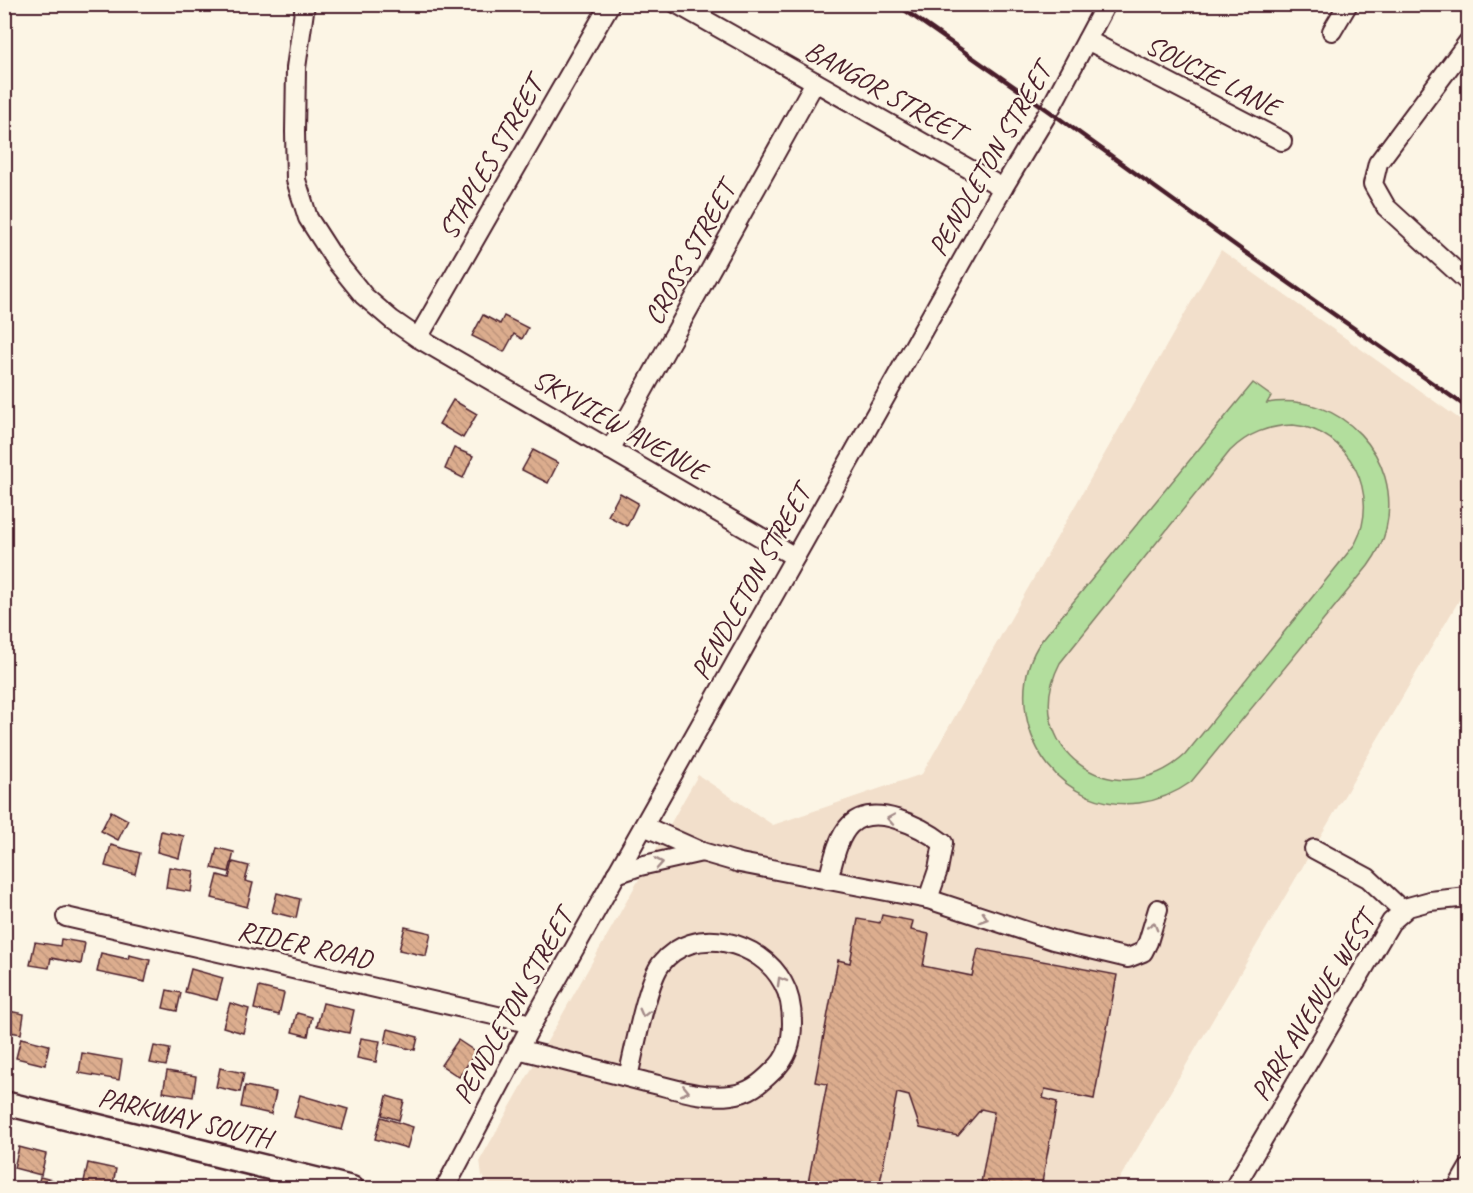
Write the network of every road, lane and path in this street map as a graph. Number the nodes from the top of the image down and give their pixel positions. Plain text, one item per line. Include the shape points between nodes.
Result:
1 (305, 4) edge
2 (610, 4) edge
3 (677, 4) edge
4 (1106, 4) edge
5 (1348, 4) edge
6 (1332, 31) dead end
7 (1086, 40) junction
8 (1468, 42) edge
9 (816, 82) junction
10 (1282, 141) dead end
11 (1003, 188) junction
12 (1468, 282) edge
13 (418, 338) junction
14 (610, 450) junction
15 (795, 557) junction
16 (644, 826) junction
17 (1314, 849) dead end
18 (702, 852) junction
19 (616, 874) junction
20 (828, 880) junction
21 (1468, 897) edge
22 (928, 899) junction
23 (1158, 909) dead end
24 (1403, 911) junction
25 (66, 917) dead end
26 (532, 1024) junction
27 (518, 1049) junction
28 (628, 1077) junction
29 (4, 1103) edge
30 (1468, 1169) edge
31 (312, 1184) edge
32 (351, 1188) edge
33 (445, 1188) edge
34 (1234, 1188) edge
35 (1457, 1188) edge

1 - 13 street, SKYVIEW AVENUE via 296,68 295,132 296,180 308,219 334,260 364,296
2 - 13 street, STAPLES STREET
3 - 9 street, BANGOR STREET
4 - 7 street, PENDLETON STREET
5 - 6 street
7 - 10 street, SOUCIE LANE
7 - 11 street, PENDLETON STREET
8 - 12 street via 1378,163 1373,184 1386,207
9 - 11 street, BANGOR STREET
9 - 14 street, CROSS STREET
11 - 15 street, PENDLETON STREET
13 - 14 street, SKYVIEW AVENUE
14 - 15 street, SKYVIEW AVENUE
15 - 16 street, PENDLETON STREET
16 - 18 street
16 - 19 street, PENDLETON STREET
17 - 24 street via 1368,878
19 -> 18 street
18 - 20 street
19 - 26 street, PENDLETON STREET
20 - 22 street
22 -> 20 street via 943,843 926,830 902,820 873,815 860,818 845,831
21 - 24 street, PARK AVENUE WEST via 1430,901
22 -> 23 street via 1053,940 1128,958 1143,952
24 - 34 street, PARK AVENUE WEST via 1391,922
25 - 26 street, RIDER ROAD
26 - 27 street, PENDLETON STREET
27 - 28 street
27 - 33 street, PENDLETON STREET
28 -> 28 street via 716,1096 750,1091 788,1053 792,1019 784,984 754,952 726,942 689,944 672,952 659,966 652,982
29 - 31 main road, PARKWAY SOUTH
30 - 35 street
31 - 32 main road, PARKWAY SOUTH

